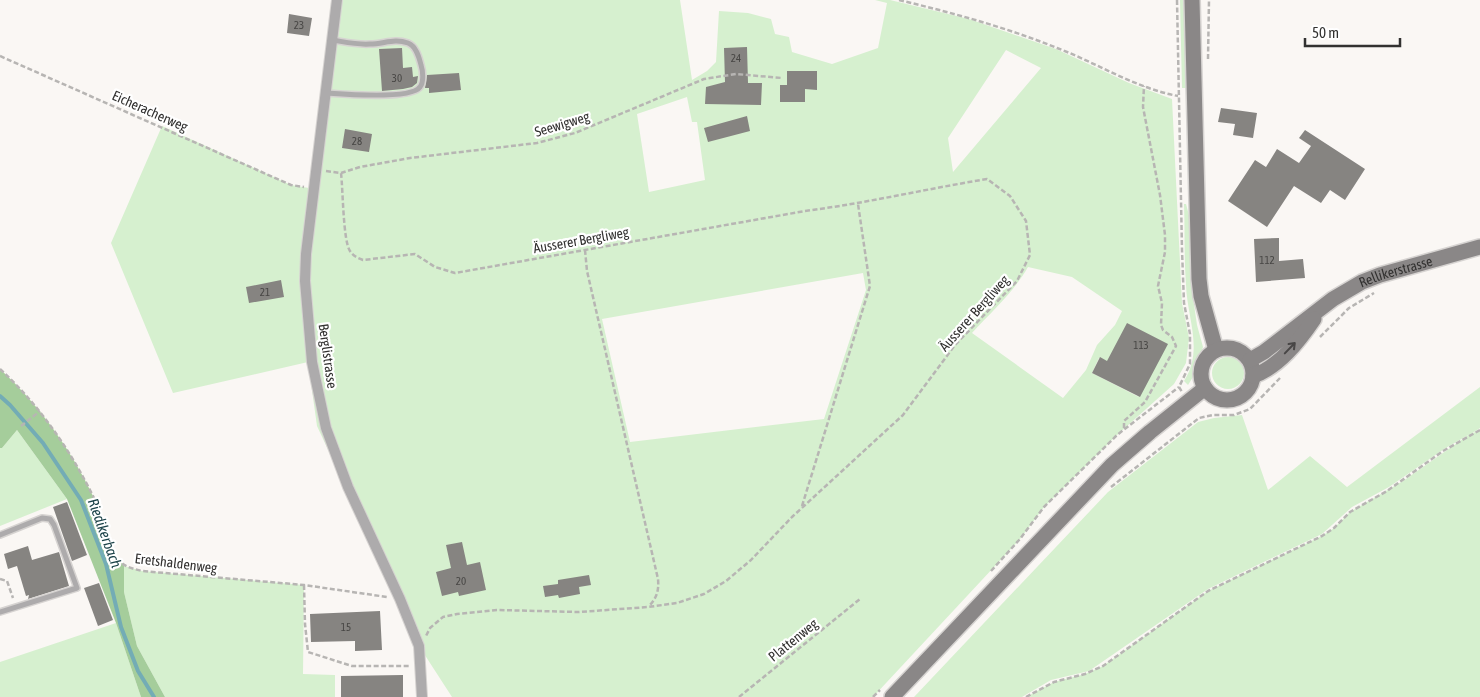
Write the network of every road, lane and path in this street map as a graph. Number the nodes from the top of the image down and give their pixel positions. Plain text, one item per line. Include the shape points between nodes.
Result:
1 (337, 0) edge
2 (899, 0) edge
3 (1177, 0) edge
4 (1192, 0) edge
5 (1209, 0) edge
6 (331, 40) junction
7 (0, 56) edge
8 (1208, 66) dead end
9 (782, 78) dead end
10 (1144, 86) junction
11 (326, 93) junction
12 (1186, 96) junction
13 (292, 185) dead end
14 (858, 204) junction
15 (346, 237) joint
16 (1480, 247) edge
17 (584, 250) junction
18 (1377, 292) dead end
19 (1319, 312) junction
20 (1319, 337) dead end
21 (1216, 350) junction
22 (1250, 360) junction
23 (0, 369) edge
24 (1253, 376) junction
25 (1282, 376) dead end
26 (1178, 387) junction
27 (1205, 388) junction
28 (1188, 401) junction
29 (40, 411) junction
30 (1199, 418) junction
31 (21, 426) dead end
32 (1124, 429) junction
33 (1480, 430) edge
34 (1108, 490) dead end
35 (801, 508) junction
36 (0, 535) edge
37 (986, 576) dead end
38 (0, 579) edge
39 (304, 585) junction
40 (13, 598) dead end
41 (860, 598) dead end
42 (400, 599) junction
43 (648, 607) junction
44 (0, 612) edge
45 (419, 646) junction
46 (420, 666) junction
47 (886, 693) edge
48 (422, 697) edge
49 (739, 697) edge
50 (873, 697) edge
51 (1026, 697) edge

1 - 6 street, Berglistrasse
2 - 10 path via 969,17 1040,42
3 - 12 path
4 - 12 main road
5 - 8 path
6 - 11 street, Berglistrasse
6 - 11 lane via 370,44 397,40 411,44 423,71 422,82 416,90 394,94
7 - 13 path, Eicheracherweg
9 - 15 path, Seewigweg via 736,74 704,79 575,133 537,143 410,158 341,173
10 - 12 path via 1165,94
10 - 32 path via 1142,107 1165,234 1158,286 1162,303 1161,325 1176,346 1145,402 1124,421
11 - 42 street, Berglistrasse via 306,254 312,362 326,428 348,487
12 - 21 main road via 1199,279
12 - 26 path via 1184,294 1190,334 1190,364
14 - 17 path, Äusserer Bergliweg
14 - 35 path via 870,286
14 - 35 path, Äusserer Bergliweg via 987,180 1010,196 1026,221 1030,255 1017,282 955,345 903,415
15 - 17 path, Äusserer Bergliweg via 351,252 363,260 415,254 435,267 455,273
16 - 19 main road, Rellikerstrasse via 1380,275 1347,290
17 - 43 path via 658,579 655,600
18 - 20 path via 1349,308
19 - 22 main road, Rellikerstrasse
24 -> 19 main road, Rellikerstrasse via 1280,358 1302,336
21 - 22 main road via 1231,348
21 - 27 main road via 1202,366
22 - 24 main road
23 - 29 path, Eretshaldenweg
24 - 27 main road via 1248,390 1230,400 1216,397
25 - 30 path via 1250,409 1234,415
26 - 28 path
26 - 32 path
27 - 28 main road
28 - 30 path
28 - 47 main road via 1093,483
29 - 31 path
29 - 39 path, Eretshaldenweg via 70,453 89,488 116,556 124,566 142,571
30 - 34 path
32 - 37 path via 1044,507
33 - 51 path via 1350,512 1322,536 1208,591 1102,666 1054,682
35 - 43 path, Äusserer Bergliweg via 751,560 726,580 704,594 677,603
36 - 44 lane via 42,518 50,519 77,588
38 - 40 path via 7,581
39 - 42 path, Eretshaldenweg
39 - 46 path via 308,652 352,666
41 - 49 path, Plattenweg
42 - 45 street, Berglistrasse
43 - 45 path, Äusserer Bergliweg via 579,612 497,610 457,614 443,617 430,628
45 - 46 street, Berglistrasse
46 - 48 street, Berglistrasse
47 - 50 path

